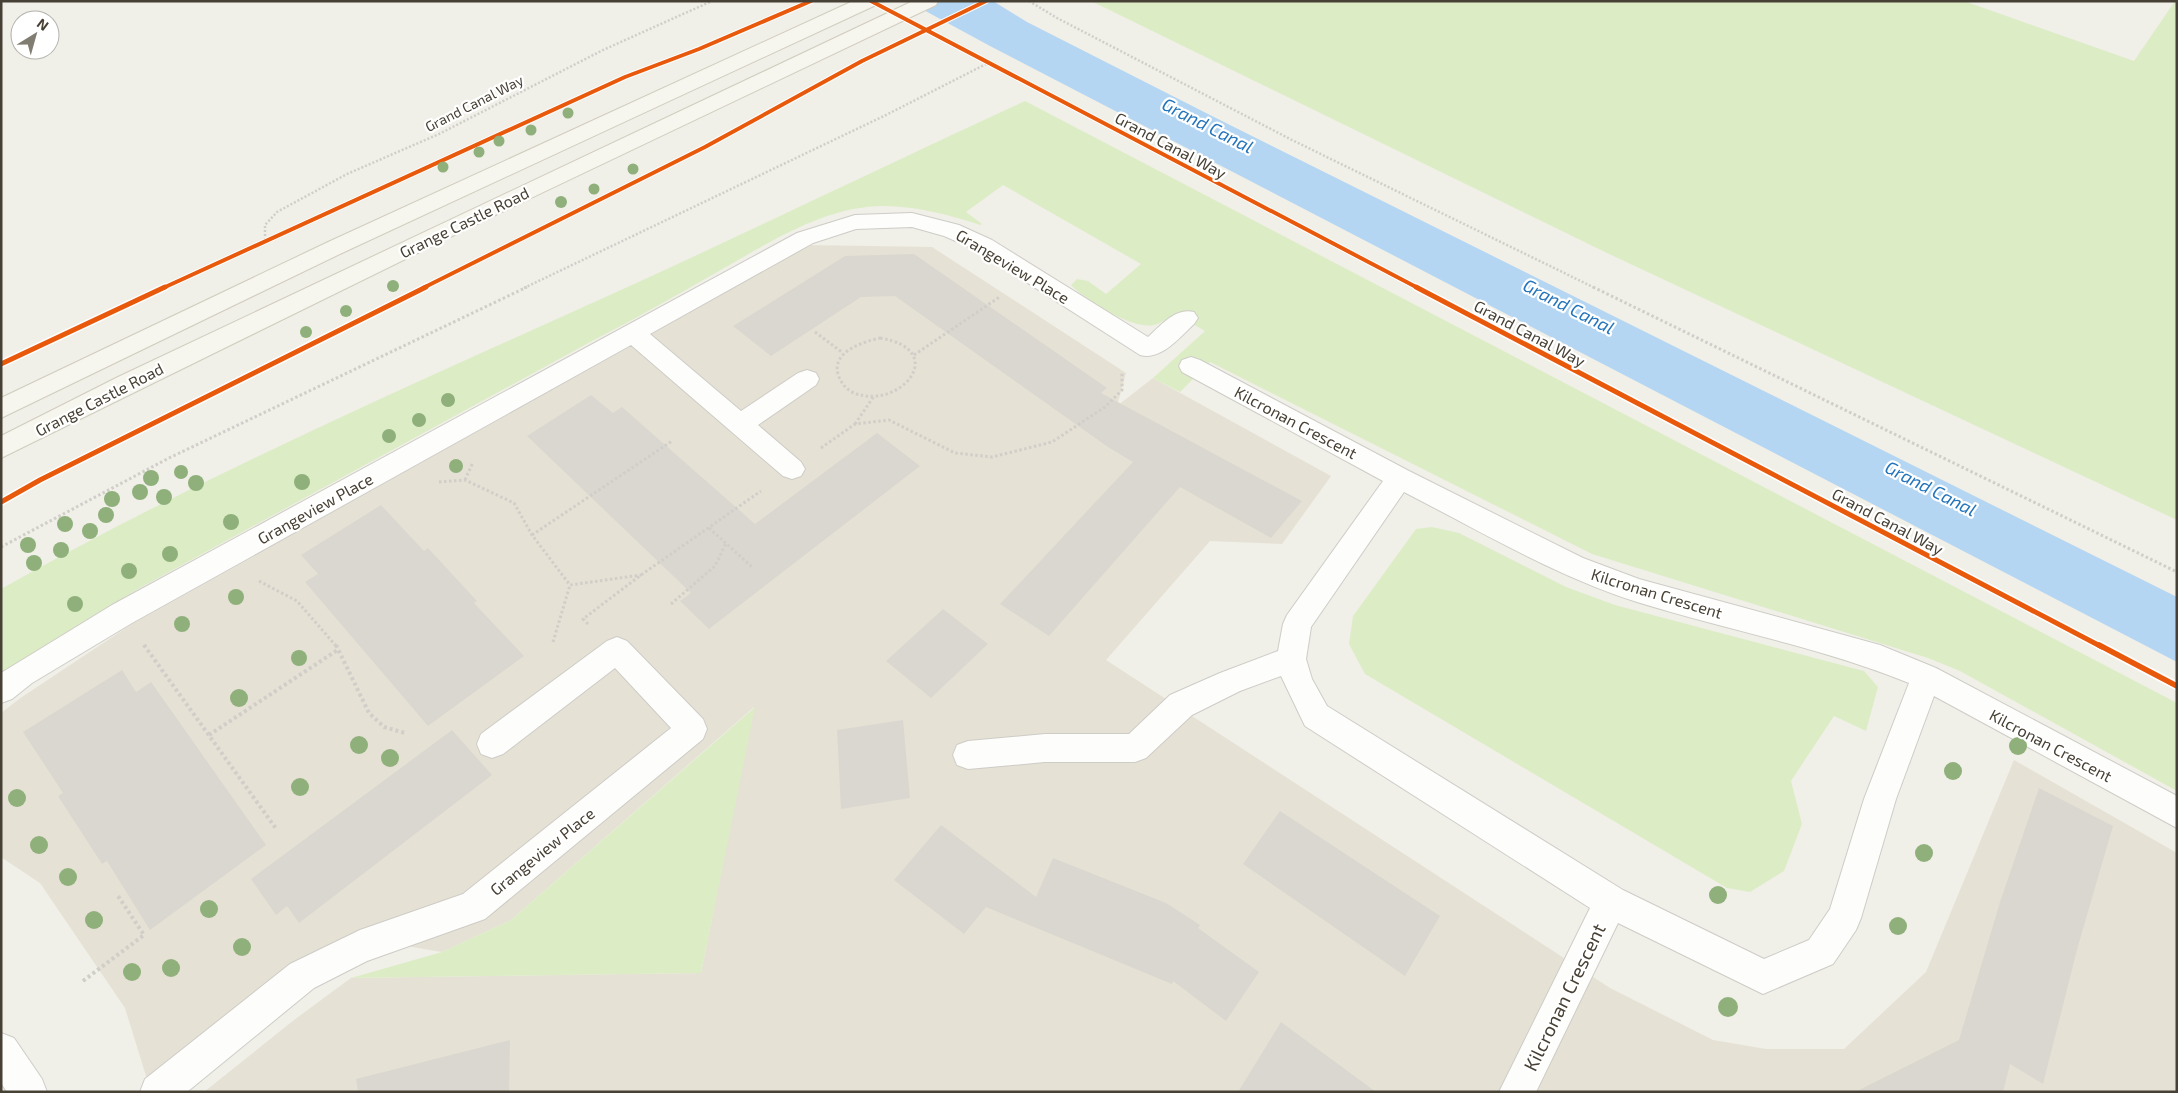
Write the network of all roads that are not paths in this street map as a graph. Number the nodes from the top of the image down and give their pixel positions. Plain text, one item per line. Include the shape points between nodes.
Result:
1 (869, 1) edge
2 (929, 1) edge
3 (1186, 318) dead end
4 (633, 333) junction
5 (1191, 366) dead end
6 (807, 379) dead end
7 (1, 409) edge
8 (740, 424) junction
9 (1, 448) edge
10 (792, 469) road end
11 (1400, 478) junction
12 (1291, 659) junction
13 (1926, 677) junction
14 (1, 690) edge
15 (492, 744) dead end
16 (968, 755) dead end
17 (2177, 813) edge
18 (1611, 902) junction
19 (1, 1051) edge
20 (29, 1092) edge
21 (158, 1092) edge
22 (1517, 1092) edge

1 - 7 main road, Grange Castle Road via 334,248
2 - 9 main road, Grange Castle Road via 462,222
3 - 4 street, Grangeview Place via 1149,349 984,245 951,230 912,220 855,222 805,238
4 - 8 street
4 - 14 street, Grangeview Place via 122,614
5 - 11 street, Kilcronan Crescent
6 - 8 street
8 - 10 street
11 - 12 street via 1297,624
11 - 13 street, Kilcronan Crescent via 1572,566 1637,590 1870,654
12 - 16 street via 1181,704 1135,748 1045,748
12 - 18 street via 1298,682 1316,716
13 - 17 street, Kilcronan Crescent
13 - 18 street via 1880,799 1844,918 1821,952 1763,977
15 - 21 street, Grangeview Place via 617,650 692,729 473,907 360,947 302,976
18 - 22 street, Kilcronan Crescent
19 - 20 street

